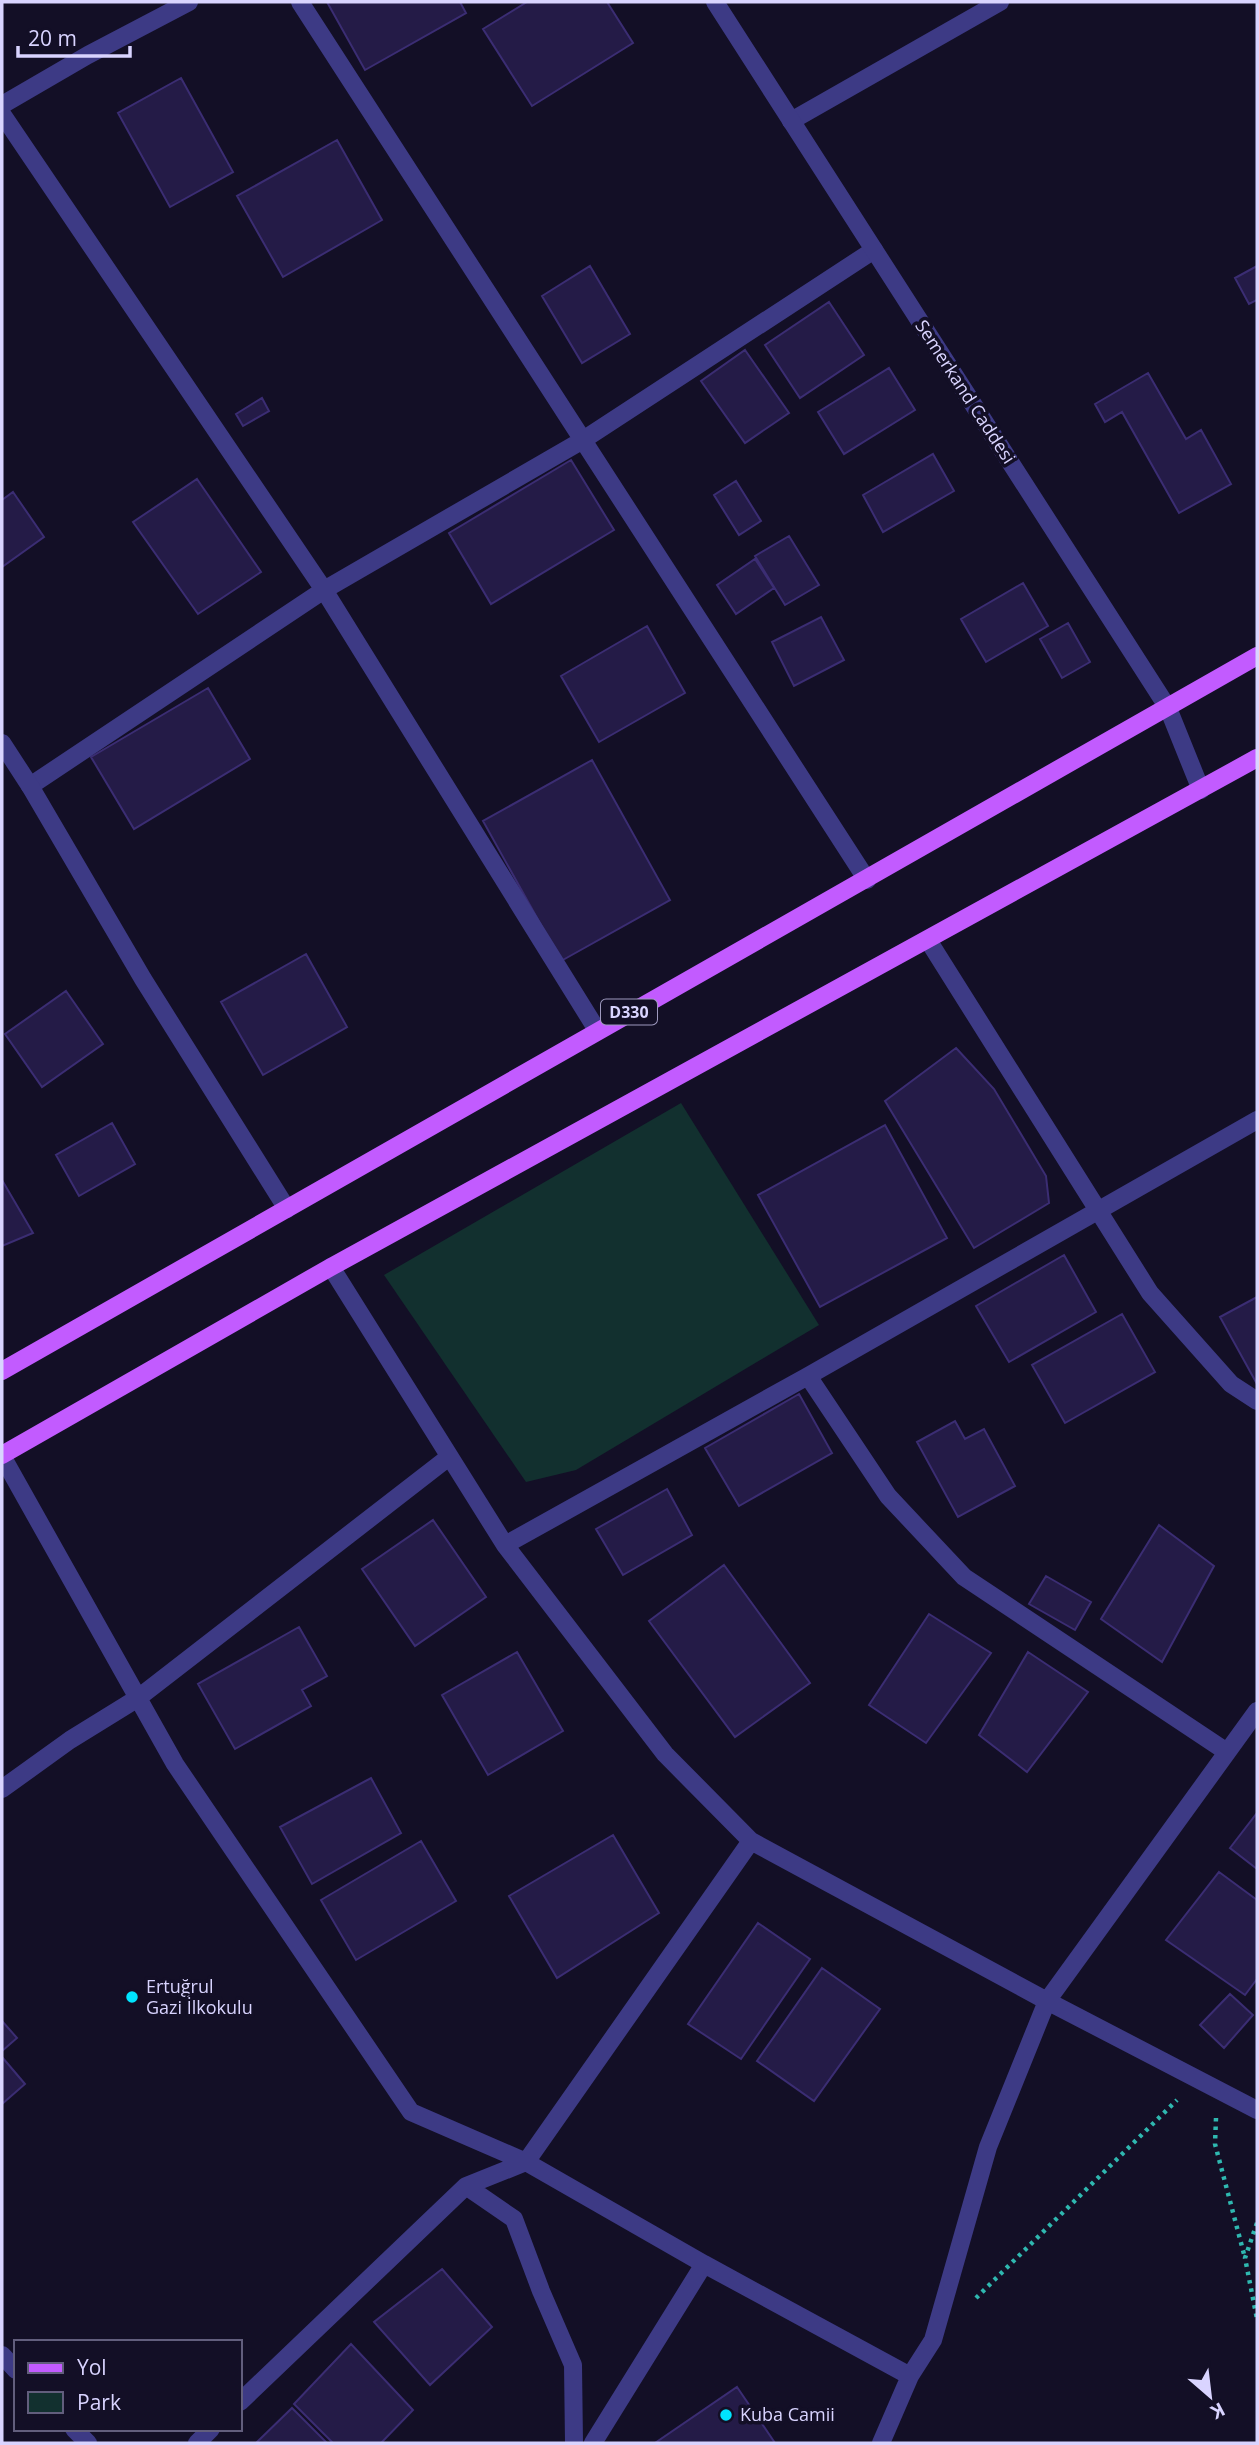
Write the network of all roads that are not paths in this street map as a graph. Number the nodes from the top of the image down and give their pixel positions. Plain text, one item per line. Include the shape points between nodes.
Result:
1 (189, 2) edge
2 (300, 2) edge
3 (715, 2) edge
4 (1000, 2) edge
5 (2, 105) edge
6 (2, 114) edge
7 (791, 121) junction
8 (874, 250) junction
9 (583, 440) junction
10 (324, 590) junction
11 (1257, 656) edge
12 (1168, 708) junction
13 (2, 743) edge
14 (1257, 758) edge
15 (30, 786) junction
16 (1201, 790) junction
17 (867, 880) junction
18 (928, 940) junction
19 (597, 1030) junction
20 (1257, 1120) edge
21 (287, 1209) junction
22 (1099, 1211) junction
23 (331, 1267) junction
24 (2, 1371) edge
25 (808, 1376) junction
26 (1257, 1401) edge
27 (2, 1455) edge
28 (449, 1457) junction
29 (505, 1545) junction
30 (138, 1698) junction
31 (1257, 1711) edge
32 (1227, 1752) junction
33 (2, 1789) edge
34 (751, 1842) junction
35 (1047, 2001) junction
36 (1257, 2110) edge
37 (526, 2162) junction
38 (466, 2186) junction
39 (704, 2264) junction
40 (2, 2355) edge
41 (14, 2368) edge
42 (910, 2376) junction
43 (242, 2400) edge
44 (574, 2443) edge
45 (593, 2443) edge
46 (881, 2443) edge

1 - 5 street
2 - 9 street
3 - 7 street, Semerkand Caddesi
4 - 7 street
6 - 10 street
7 - 8 street, Semerkand Caddesi
8 - 9 street
8 - 12 street, Semerkand Caddesi
9 - 10 street
9 - 17 street
10 - 15 street
10 - 19 street
11 - 12 main road, D330
12 - 16 street, Semerkand Caddesi
12 - 17 main road, D330
13 - 15 street
14 - 16 main road
15 - 21 street
16 - 18 main road
17 - 19 main road, D330
18 - 22 street
18 - 23 main road
19 - 21 main road, D330
20 - 22 street
21 - 24 main road, D330
22 - 25 street
22 - 26 street via 1150,1293 1231,1384
23 - 27 main road
23 - 28 street
25 - 29 street
25 - 32 street via 888,1496 964,1577
27 - 30 street
28 - 29 street
28 - 30 street
29 - 34 street via 665,1754
30 - 33 street
30 - 37 street via 174,1764 411,2112
31 - 32 street
32 - 35 street
34 - 35 street
34 - 37 street
35 - 36 street
35 - 42 street via 988,2147 933,2340
37 - 38 street
37 - 39 street
38 - 43 street
38 - 44 street via 514,2219 573,2365
39 - 42 street
39 - 45 street
40 - 41 street
42 - 46 street

